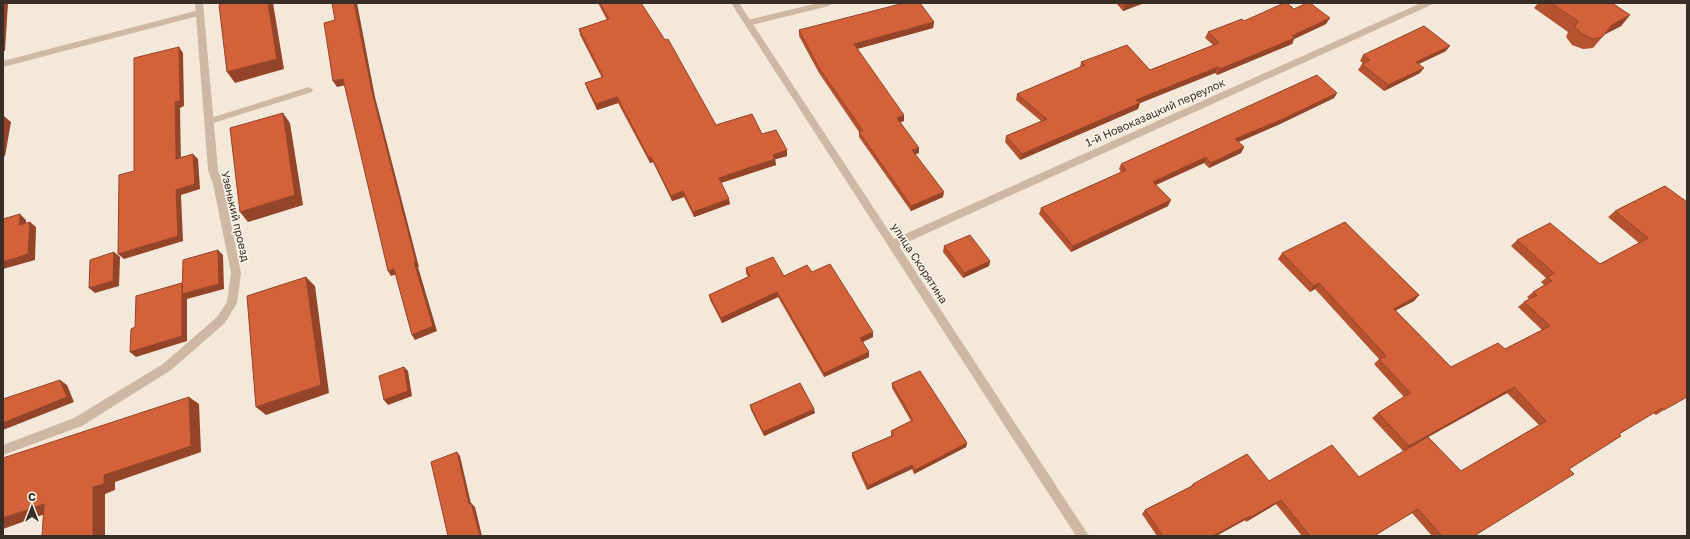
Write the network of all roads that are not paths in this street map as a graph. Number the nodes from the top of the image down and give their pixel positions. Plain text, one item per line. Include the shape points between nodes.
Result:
1 (735, 3) edge
2 (829, 3) edge
3 (1428, 3) edge
4 (199, 8) edge
5 (748, 23) junction
6 (3, 64) edge
7 (309, 90) dead end
8 (210, 121) junction
9 (893, 244) junction
10 (3, 450) edge
11 (1083, 536) edge

1 - 5 street, улица Скорятина
2 - 5 street
3 - 9 street, 1-й Новоказацкий переулок
4 - 6 street
4 - 8 street, Узенький проезд
5 - 9 street, улица Скорятина
7 - 8 street
8 - 10 street, Узенький проезд via 213,170 236,273 232,303 221,320 167,367 78,422
9 - 11 street, улица Скорятина

